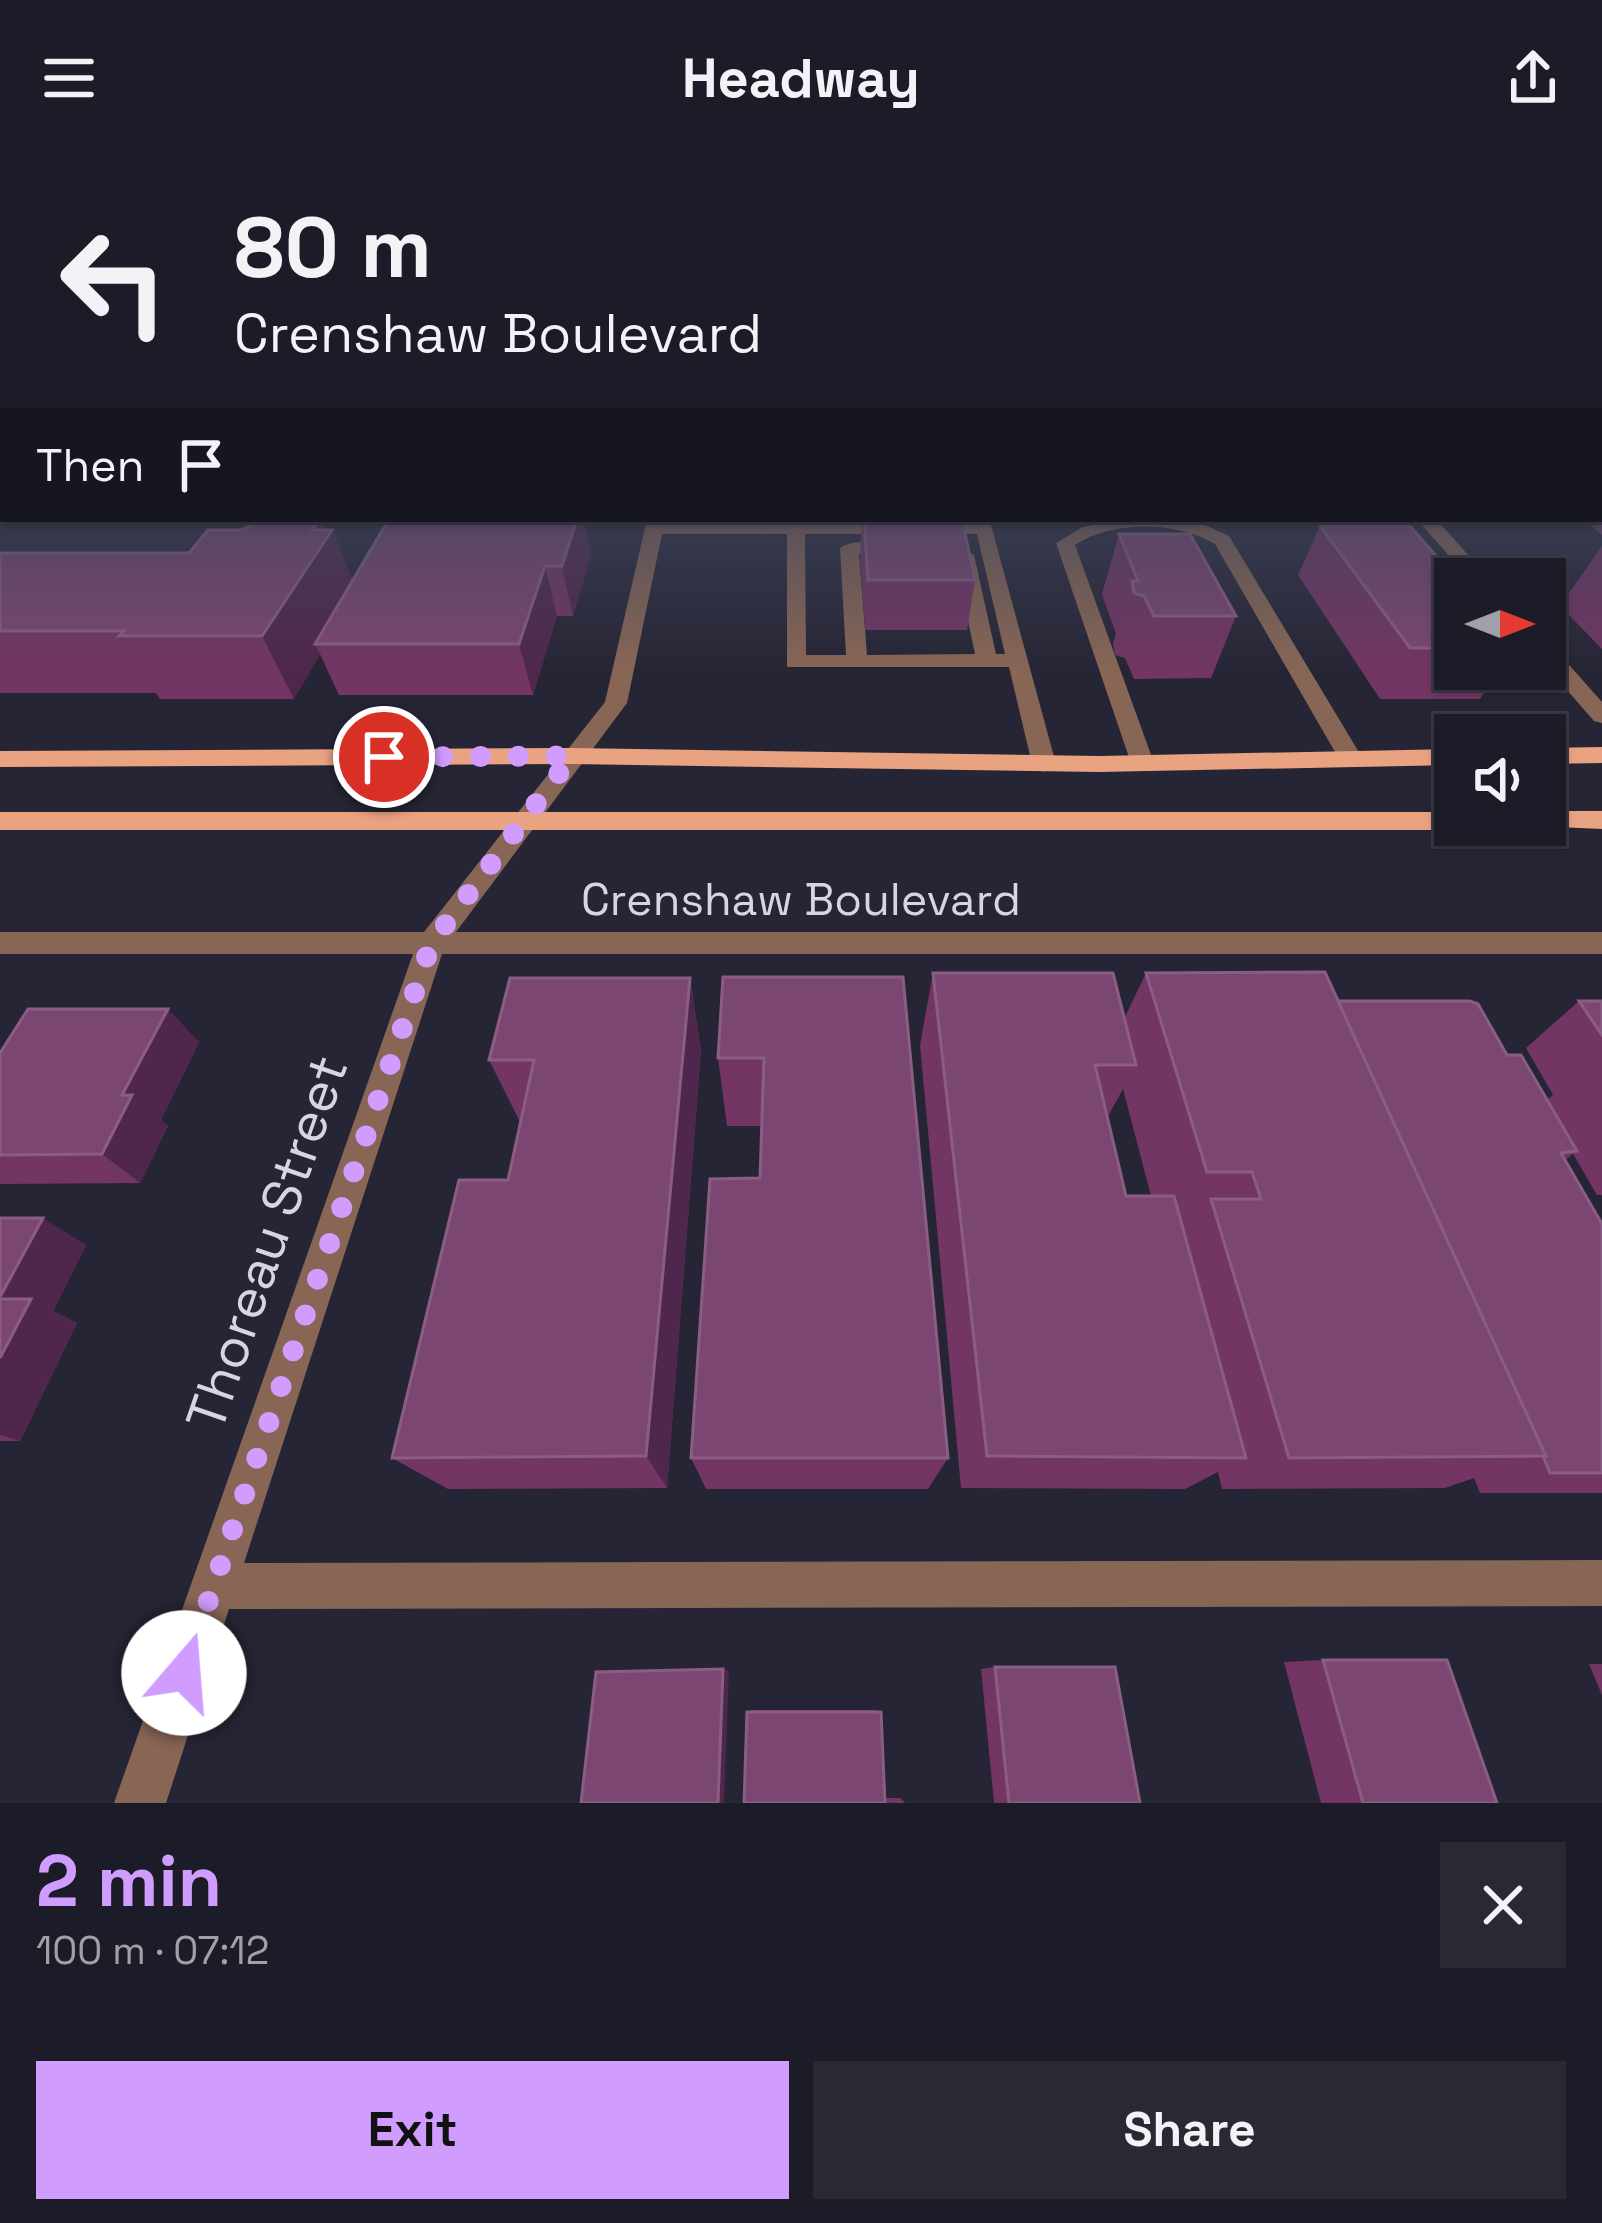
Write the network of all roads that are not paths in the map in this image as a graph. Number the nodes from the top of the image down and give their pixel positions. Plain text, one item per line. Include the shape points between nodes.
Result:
1 (1429, 522) edge
2 (655, 524) edge
3 (796, 528) junction
4 (1461, 558) edge
5 (1019, 660) junction
6 (856, 661) junction
7 (987, 661) junction
8 (1566, 676) edge
9 (1602, 716) edge
10 (1602, 755) edge
11 (572, 756) junction
12 (1566, 756) edge
13 (1434, 757) edge
14 (0, 759) edge
15 (1351, 759) junction
16 (1142, 763) junction
17 (1044, 764) junction
18 (1566, 820) edge
19 (1602, 820) edge
20 (0, 821) edge
21 (1434, 821) edge
22 (524, 822) junction
23 (0, 943) edge
24 (431, 944) junction
25 (1602, 944) edge
26 (1602, 1583) edge
27 (213, 1586) junction
28 (140, 1803) edge

1 - 4 street
2 - 3 street
2 - 11 street, Thoreau Street via 616,703
3 - 5 street via 985,529
3 - 6 street via 795,662
5 - 7 street
5 - 17 street
6 - 7 street
6 - 7 street via 849,548 963,549
8 - 9 street
10 - 12 main road
11 - 14 main road
11 - 17 main road
11 - 22 street, Thoreau Street
13 - 15 main road
15 - 16 main road
15 - 16 street via 1222,540 1198,526 1095,526 1065,543
16 - 17 main road
18 - 19 main road
20 - 22 main road, Crenshaw Boulevard
21 - 22 main road, Crenshaw Boulevard
22 - 24 street, Thoreau Street
23 - 24 street, Crenshaw Boulevard
24 - 25 street, Crenshaw Boulevard
24 - 27 street, Thoreau Street
26 - 27 street
27 - 28 street, Thoreau Street

